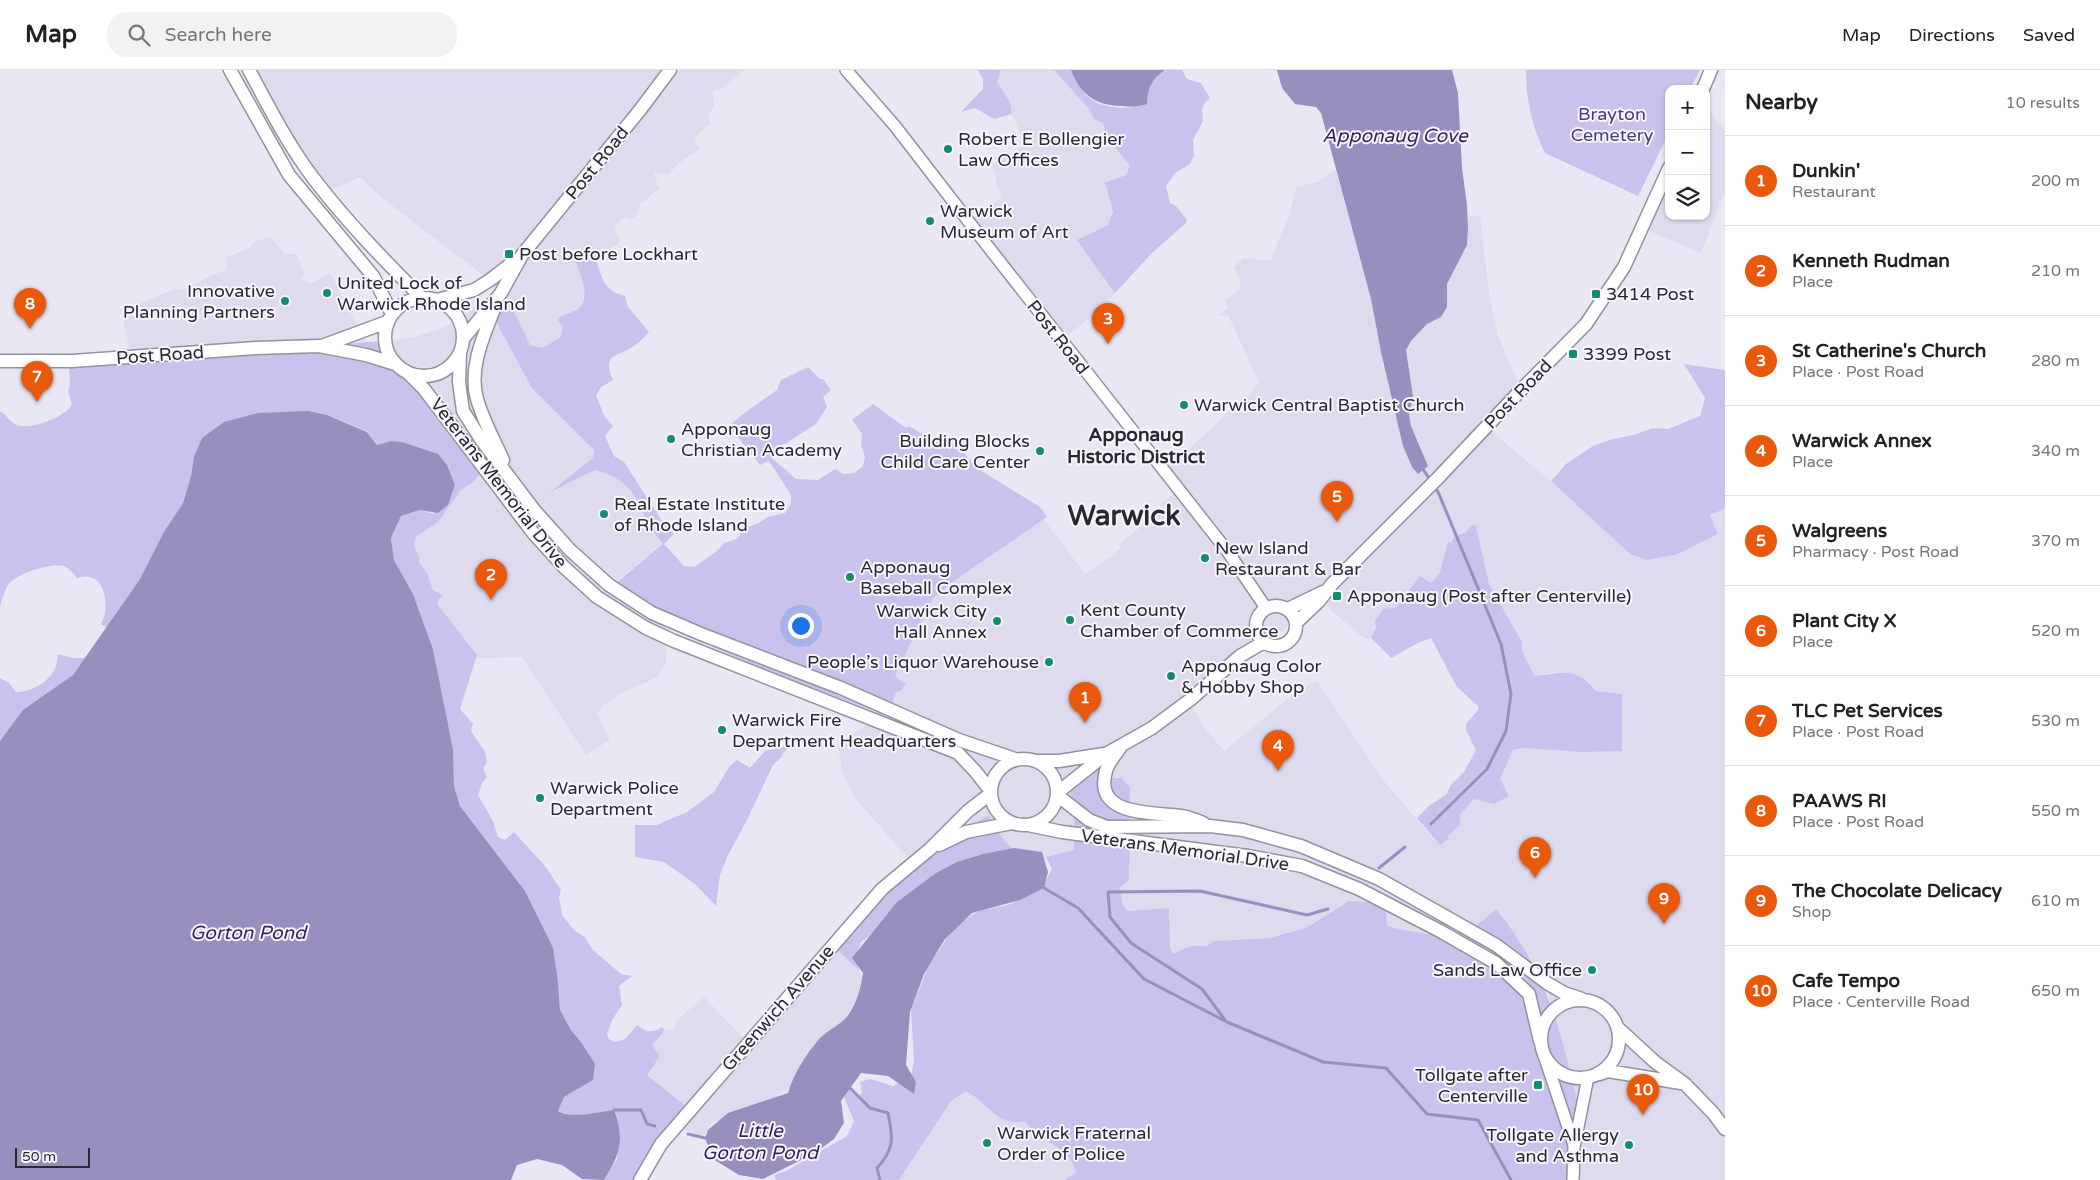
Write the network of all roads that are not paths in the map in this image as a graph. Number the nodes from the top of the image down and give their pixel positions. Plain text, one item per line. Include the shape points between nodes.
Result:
1 (230, 70) edge
2 (249, 70) edge
3 (670, 70) edge
4 (846, 70) edge
5 (1711, 70) edge
6 (1705, 85) edge
7 (1666, 175) edge
8 (522, 256) junction
9 (501, 293) junction
10 (422, 298) junction
11 (437, 300) junction
12 (390, 318) junction
13 (463, 339) junction
14 (319, 346) junction
15 (460, 352) junction
16 (0, 361) edge
17 (395, 364) junction
18 (408, 373) junction
19 (510, 476) junction
20 (1327, 590) junction
21 (1266, 608) junction
22 (1288, 609) junction
23 (1297, 622) junction
24 (1260, 637) junction
25 (1120, 747) junction
26 (1106, 754) junction
27 (1015, 759) junction
28 (1037, 761) junction
29 (990, 792) junction
30 (1057, 794) junction
31 (1012, 823) junction
32 (1028, 825) junction
33 (1210, 826) junction
34 (930, 849) junction
35 (1582, 999) junction
36 (1618, 1028) junction
37 (1540, 1041) junction
38 (1544, 1055) junction
39 (1593, 1076) junction
40 (1685, 1084) junction
41 (1725, 1130) edge
42 (1574, 1147) junction
43 (640, 1180) edge
44 (1573, 1180) edge

1 - 12 main road via 290,175 373,276
2 - 10 main road via 313,178 364,240
3 - 8 main road, Post Road
4 - 21 main road, Post Road via 895,126 1228,552
5 - 6 main road
7 - 20 main road, Post Road via 1624,267 1586,324
8 - 9 main road
8 - 11 main road via 474,290
9 - 13 main road
9 - 19 main road via 478,352 475,385 482,416
10 - 11 main road
10 - 12 main road, Post Road via 405,303
11 - 13 main road, Post Road via 456,315
12 - 14 main road, Post Road
12 - 17 main road via 385,344
13 - 15 main road, Post Road
14 - 16 main road, Post Road via 72,361
14 - 17 main road, Post Road
15 - 18 main road, Post Road via 449,367 432,376
15 - 19 main road, Veterans Memorial Drive via 459,382 463,411
17 - 18 main road, Post Road
18 - 29 main road, Veterans Memorial Drive via 424,389 534,534 597,596 646,628 674,641 958,753
19 - 27 main road, Veterans Memorial Drive via 535,511 570,550 609,585 652,613 840,688 959,740
20 - 22 main road, Post Road
20 - 23 main road, Post Road
21 - 22 main road via 1275,605
21 - 24 main road via 1256,622
22 - 23 main road
23 - 24 main road via 1294,637 1282,646 1272,646
24 - 25 main road via 1191,699
25 - 26 main road
25 - 33 main road via 1106,769 1104,785 1111,800 1120,808 1184,816
26 - 28 main road
26 - 30 main road
27 - 28 main road
27 - 29 main road via 1002,765 994,776
28 - 30 main road via 1052,774
29 - 31 main road via 997,812
29 - 34 main road, Greenwich Avenue
30 - 32 main road via 1048,815
30 - 33 main road, Veterans Memorial Drive via 1089,820 1107,827
31 - 32 main road
31 - 34 main road, Greenwich Avenue via 966,832
32 - 37 main road, Veterans Memorial Drive via 1302,866 1359,890 1496,963 1529,994
33 - 35 main road, Veterans Memorial Drive via 1242,830 1301,846 1380,879 1496,945 1547,983
34 - 43 main road, Greenwich Avenue via 882,889 862,911 661,1144
35 - 36 main road via 1601,1005
35 - 37 main road via 1569,1000 1552,1011 1542,1028
36 - 39 main road via 1616,1055 1608,1066
36 - 40 main road
37 - 38 main road
38 - 39 main road via 1562,1074 1575,1078
38 - 42 main road
39 - 40 main road via 1608,1071
39 - 42 main road
40 - 41 main road
42 - 44 main road

